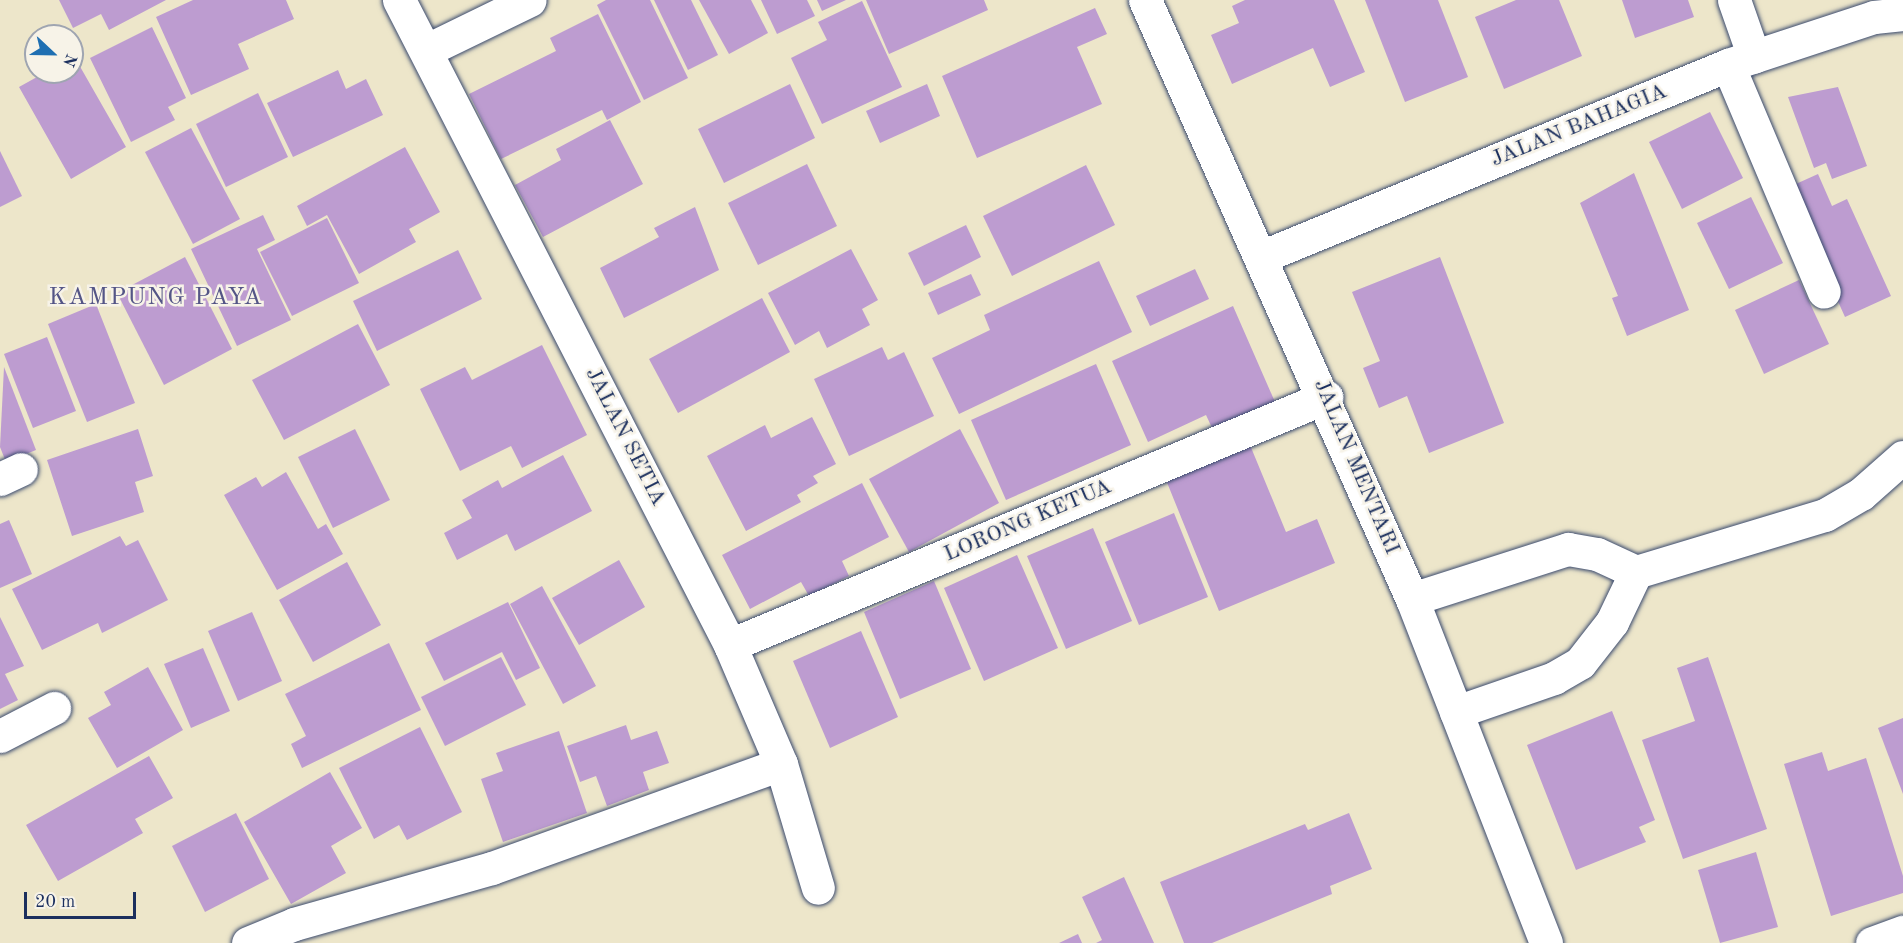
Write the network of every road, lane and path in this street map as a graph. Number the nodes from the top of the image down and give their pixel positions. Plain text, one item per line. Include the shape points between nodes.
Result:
1 (399, 0) edge
2 (530, 0) edge
3 (1145, 0) edge
4 (1734, 0) edge
5 (1903, 14) edge
6 (427, 50) junction
7 (1741, 61) junction
8 (1261, 257) junction
9 (1824, 292) dead end
10 (1326, 397) junction
11 (1903, 457) edge
12 (1636, 572) junction
13 (1412, 599) junction
14 (730, 645) junction
15 (54, 708) dead end
16 (1456, 712) junction
17 (0, 736) edge
18 (782, 764) junction
19 (818, 888) dead end
20 (1903, 932) edge
21 (248, 943) edge
22 (1546, 943) edge
23 (1872, 943) edge

1 - 6 street, JALAN SETIA
2 - 6 street
3 - 8 street, JALAN MENTARI
4 - 7 street
5 - 7 street, JALAN BAHAGIA via 1874,16
6 - 14 street, JALAN SETIA
7 - 8 street, JALAN BAHAGIA
7 - 9 street
8 - 10 street, JALAN MENTARI
10 - 13 street, JALAN MENTARI
10 - 14 street, LORONG KETUA
11 - 12 street via 1861,494 1825,514
12 - 13 street via 1597,554 1568,549
12 - 16 street via 1612,622 1580,663 1554,678
13 - 16 street, JALAN MENTARI
14 - 18 street, JALAN SETIA
15 - 17 street
16 - 22 street, JALAN MENTARI
18 - 19 street, JALAN SETIA
18 - 21 street via 492,868 294,924
20 - 23 street

